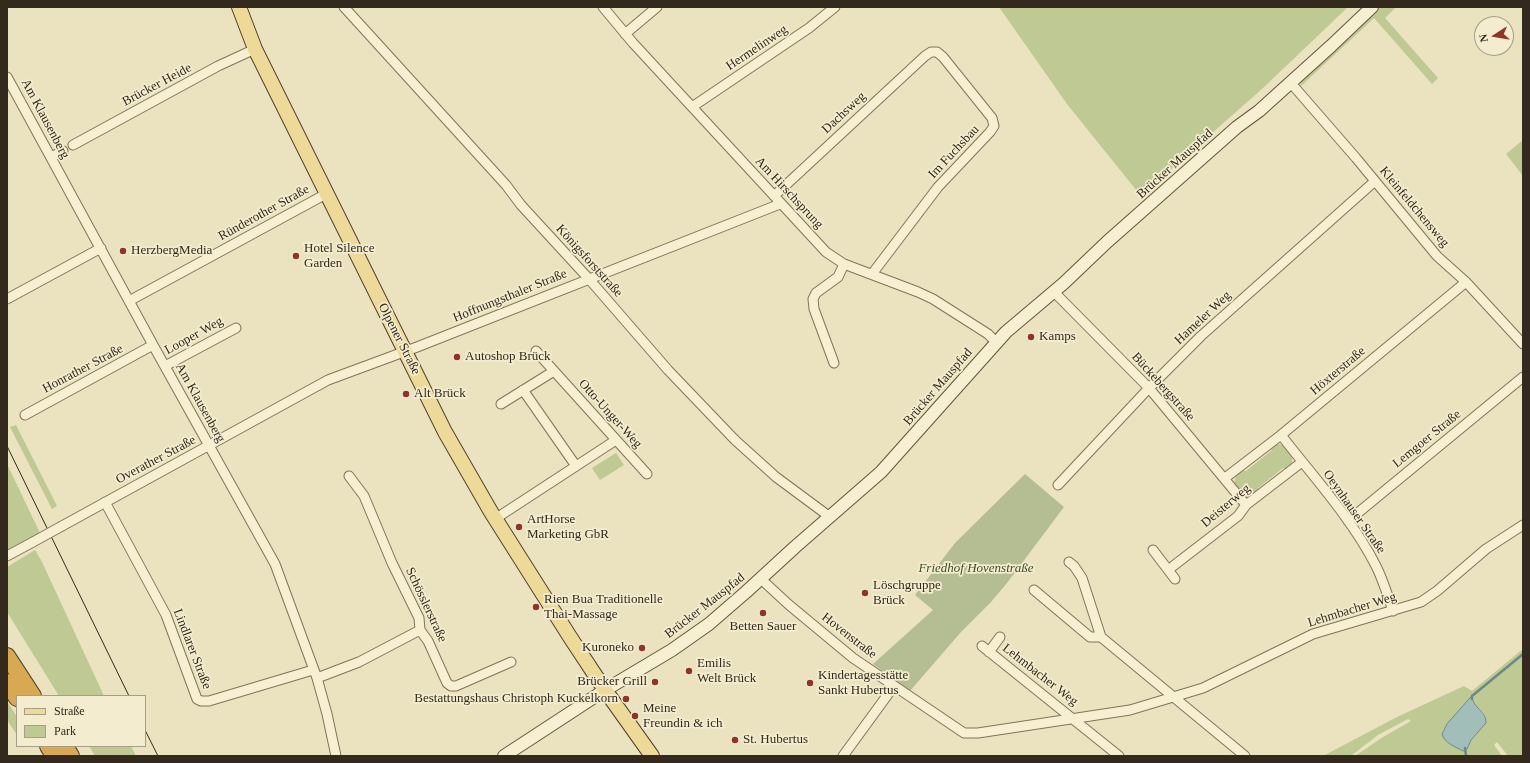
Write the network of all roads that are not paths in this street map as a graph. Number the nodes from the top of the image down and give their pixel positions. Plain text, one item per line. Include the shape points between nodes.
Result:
1 (238, 7) edge
2 (344, 7) edge
3 (602, 7) edge
4 (657, 7) edge
5 (835, 7) edge
6 (1372, 7) edge
7 (625, 34) junction
8 (255, 49) junction
9 (934, 51) joint
10 (7, 77) edge
11 (1290, 82) junction
12 (692, 107) junction
13 (73, 145) dead end
14 (64, 150) dead end
15 (50, 157) junction
16 (1375, 181) junction
17 (326, 194) junction
18 (774, 196) junction
19 (780, 204) junction
20 (101, 248) junction
21 (844, 264) junction
22 (872, 274) junction
23 (589, 279) junction
24 (1466, 282) junction
25 (1054, 292) junction
26 (8, 295) edge
27 (129, 301) junction
28 (236, 328) dead end
29 (996, 342) junction
30 (1523, 344) edge
31 (153, 345) junction
32 (536, 351) dead end
33 (405, 352) junction
34 (834, 363) dead end
35 (165, 366) junction
36 (554, 371) junction
37 (1523, 377) edge
38 (1149, 388) junction
39 (523, 390) junction
40 (501, 404) dead end
41 (25, 415) dead end
42 (1281, 435) junction
43 (616, 440) junction
44 (209, 446) junction
45 (1302, 462) junction
46 (576, 466) junction
47 (646, 474) dead end
48 (349, 476) dead end
49 (1224, 478) junction
50 (1058, 485) dead end
51 (105, 502) junction
52 (1246, 505) junction
53 (830, 517) junction
54 (495, 519) junction
55 (1348, 521) junction
56 (1523, 525) edge
57 (1153, 550) dead end
58 (7, 556) edge
59 (1069, 562) dead end
60 (1168, 570) junction
61 (761, 579) junction
62 (1174, 579) dead end
63 (1034, 590) dead end
64 (1393, 611) junction
65 (420, 630) junction
66 (1000, 637) dead end
67 (1101, 637) junction
68 (7, 656) edge
69 (511, 662) dead end
70 (315, 674) junction
71 (7, 682) edge
72 (894, 686) junction
73 (605, 690) junction
74 (32, 695) edge
75 (16, 696) edge
76 (1174, 697) junction
77 (1074, 719) junction
78 (49, 747) edge
79 (66, 747) edge
80 (54, 756) edge
81 (71, 756) edge
82 (336, 756) edge
83 (504, 756) edge
84 (652, 756) edge
85 (843, 756) edge
86 (1119, 756) edge
87 (1245, 756) edge

1 - 8 main road, Olpener Straße
2 - 23 street, Königsforststraße
3 - 7 street, Am Hirschsprung
4 - 7 street
5 - 12 street, Hermelinweg via 809,28
6 - 11 main road, Brücker Mauspfad
7 - 12 street, Am Hirschsprung
8 - 13 street, Brücker Heide via 218,66
8 - 17 main road, Olpener Straße
9 - 18 street, Dachsweg via 925,56
9 - 22 street, Im Fuchsbau via 948,63 992,118 994,126 938,187
10 - 15 street, Am Klausenberg
11 - 16 street, Kleinfeldchensweg
11 - 25 main road, Brücker Mauspfad via 1107,242
12 - 18 street, Am Hirschsprung
14 - 15 street
15 - 20 street, Am Klausenberg
16 - 24 street, Kleinfeldchensweg via 1437,256
16 - 38 street, Hameler Weg via 1201,336
17 - 27 street, Ründerother Straße
17 - 33 main road, Olpener Straße
18 - 19 street, Am Hirschsprung
19 - 21 street, Am Hirschsprung via 822,249
19 - 23 street, Hoffnungsthaler Straße
20 - 26 street
20 - 27 street, Am Klausenberg
21 - 22 street, Am Hirschsprung
21 - 34 street via 838,277 816,293 813,301
22 - 29 street, Am Hirschsprung via 934,300 988,334
23 - 33 street, Hoffnungsthaler Straße
23 - 53 street, Königsforststraße via 668,370 735,440 776,477
24 - 30 street, Kleinfeldchensweg
24 - 42 street, Höxterstraße
25 - 29 main road, Brücker Mauspfad
25 - 38 street, Bückebergstraße
27 - 31 street, Am Klausenberg
28 - 35 street, Looper Weg
29 - 53 main road, Brücker Mauspfad via 881,472
31 - 35 street, Am Klausenberg
31 - 41 street, Honrather Straße
32 - 36 street, Otto-Unger-Weg
33 - 44 street, Overather Straße via 315,386
33 - 54 main road, Olpener Straße
35 - 44 street, Am Klausenberg
36 - 39 street
36 - 43 street, Otto-Unger-Weg
37 - 55 street, Lemgoer Straße
38 - 49 street, Bückebergstraße
38 - 50 street, Hameler Weg
39 - 40 street
39 - 46 street
42 - 45 street, Oeynhauser Straße
42 - 49 street, Höxterstraße
43 - 46 street
43 - 47 street, Otto-Unger-Weg
44 - 51 street, Overather Straße
44 - 70 street, Am Klausenberg via 275,564
45 - 52 street, Deisterweg
45 - 55 street, Oeynhauser Straße
46 - 54 street
48 - 65 street, Schösslerstraße via 364,496 419,618
49 - 52 street, Bückebergstraße
51 - 58 street, Overather Straße, bridge
51 - 70 street, Lindlarer Straße via 166,616 197,699 209,701
52 - 60 street, Deisterweg via 1238,516
53 - 61 main road, Brücker Mauspfad
54 - 73 main road, Olpener Straße
55 - 64 street, Oeynhauser Straße via 1376,566
56 - 64 street, Lehmbacher Weg via 1486,549 1421,602
57 - 60 street
59 - 67 street via 1082,578
60 - 62 street
61 - 72 street, Hovenstraße via 847,653
61 - 73 main road, Brücker Mauspfad via 722,613 672,650
63 - 67 street via 1090,637
64 - 76 street, Lehmbacher Weg via 1313,634 1203,688
65 - 69 street, Schösslerstraße via 428,641 447,683 451,686
65 - 70 street via 359,662
66 - 77 street, Lehmbacher Weg via 986,649
67 - 76 street
68 - 74 highway
70 - 82 street, Am Klausenberg via 328,714
71 - 75 highway
72 - 77 street, Lehmbacher Weg via 964,733
72 - 85 street
73 - 83 main road, Brücker Mauspfad
73 - 84 main road, Olpener Straße
76 - 77 street, Lehmbacher Weg via 1130,710
76 - 87 street
77 - 86 street, Lehmbacher Weg
78 - 80 highway
79 - 81 highway

